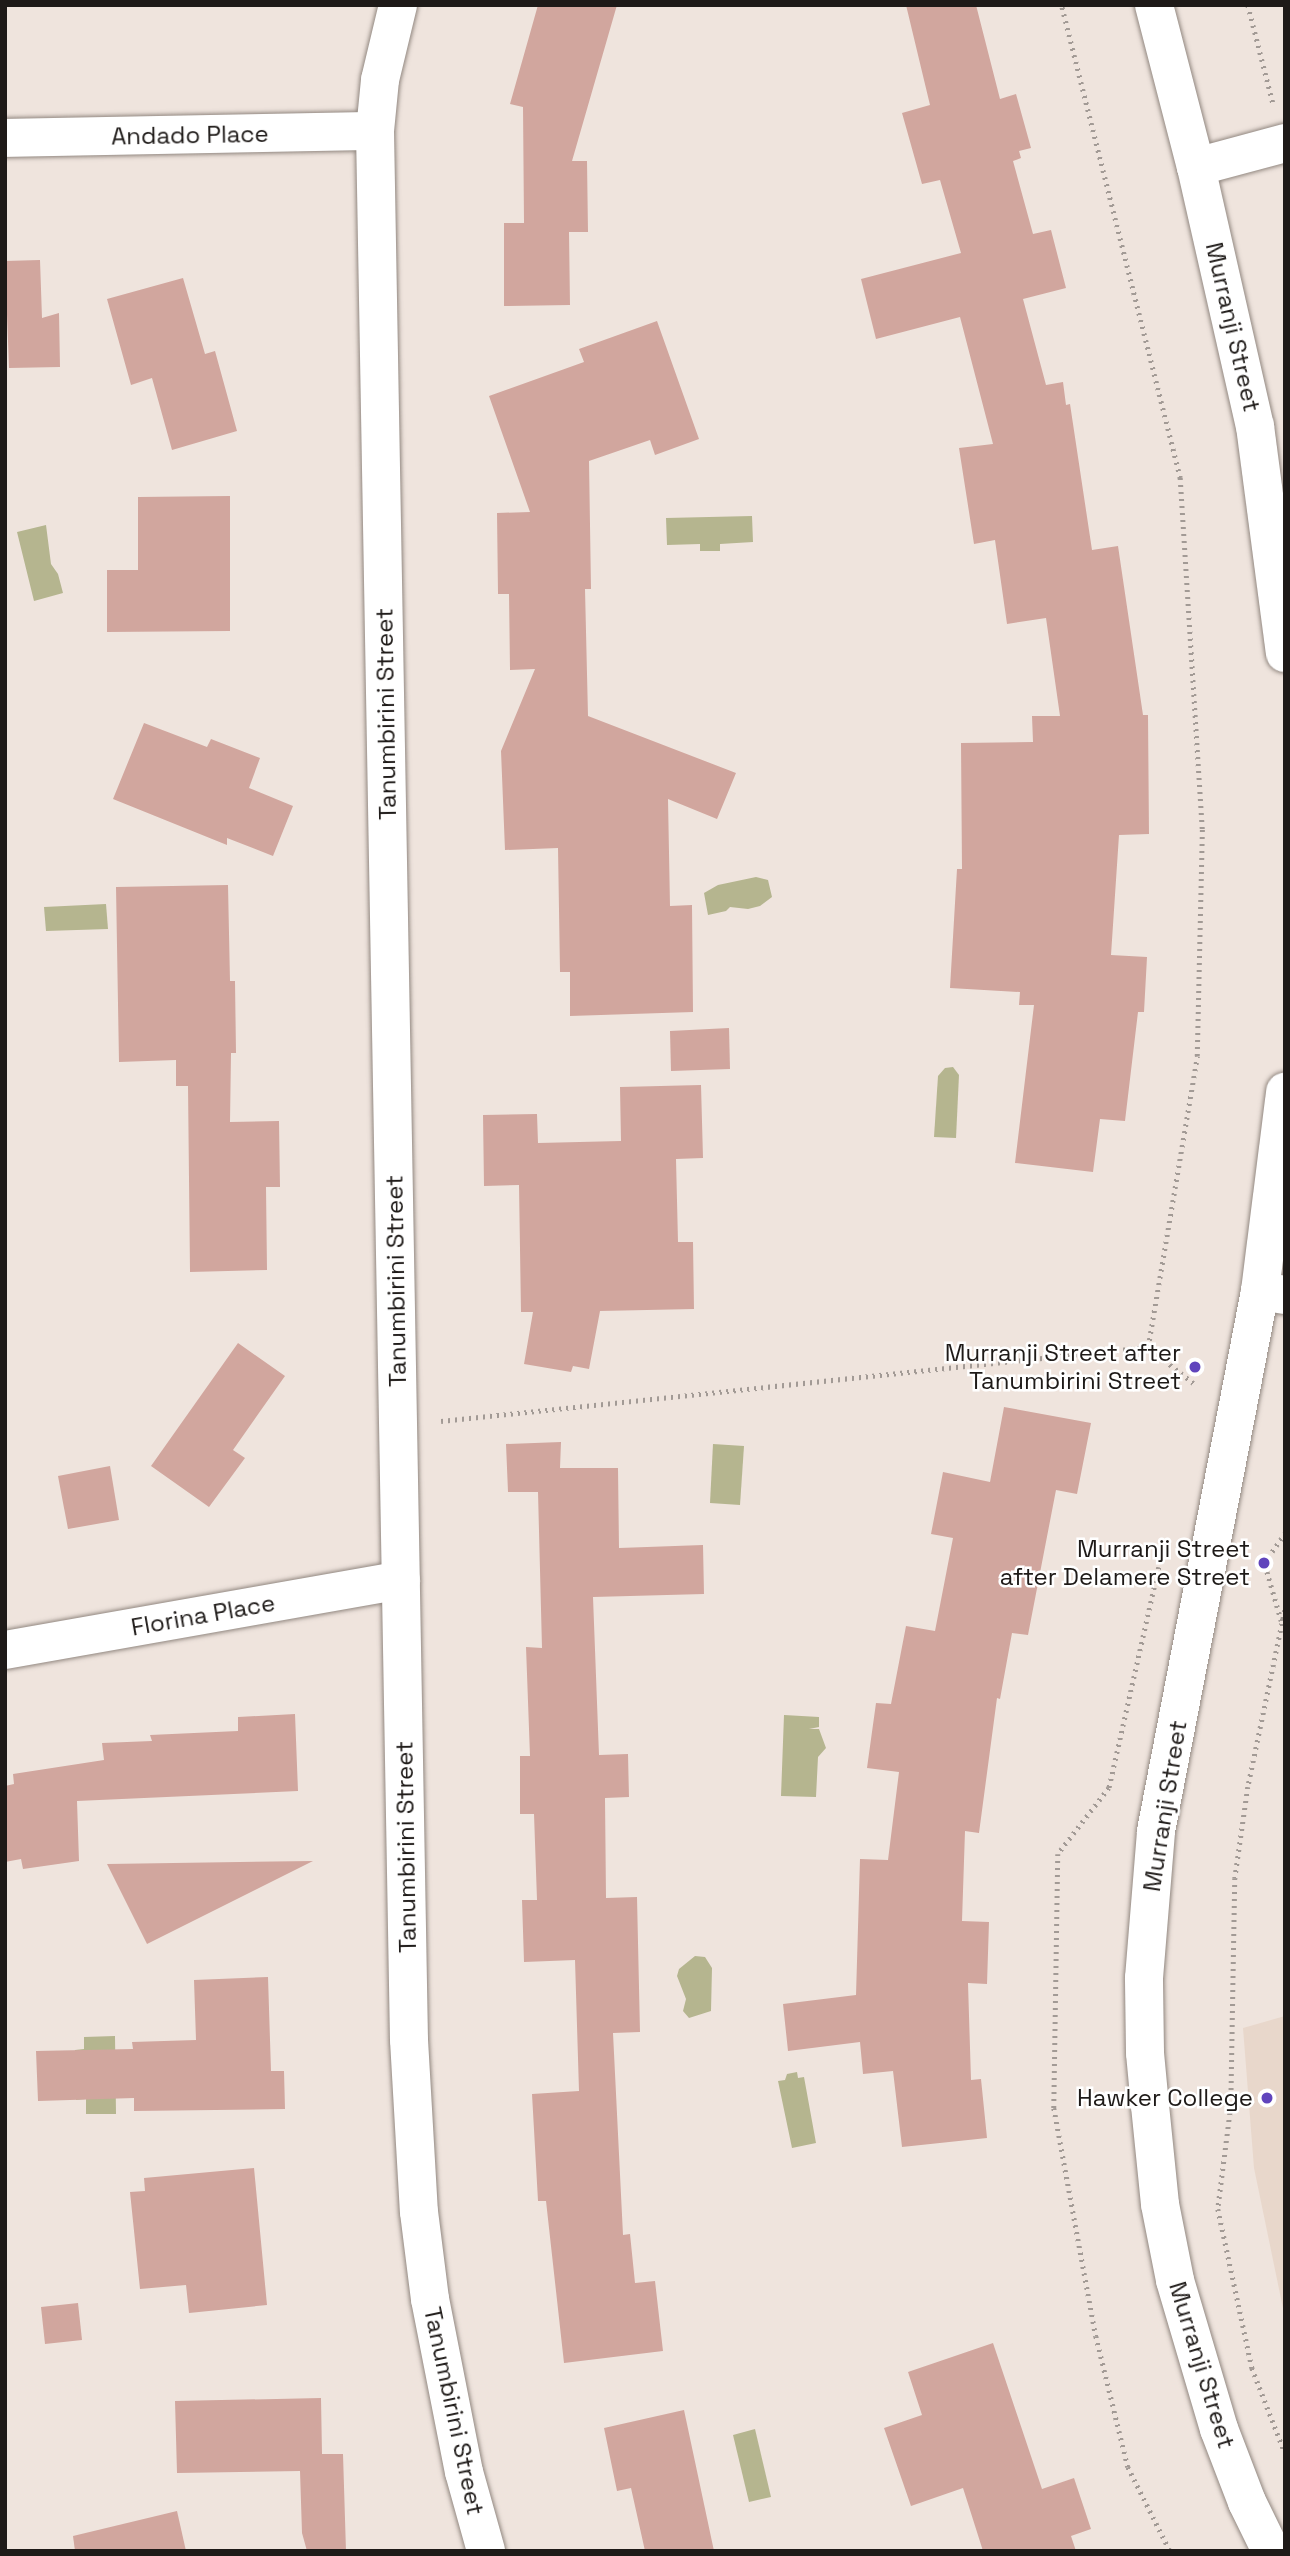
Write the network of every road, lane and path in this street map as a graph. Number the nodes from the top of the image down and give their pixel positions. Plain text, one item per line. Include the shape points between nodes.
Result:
1 (398, 5) edge
2 (1061, 5) edge
3 (1154, 5) edge
4 (1248, 5) edge
5 (375, 131) junction
6 (5, 138) edge
7 (1283, 144) edge
8 (1196, 167) junction
9 (1285, 653) edge
10 (1285, 1092) edge
11 (1272, 1293) edge
12 (398, 1425) junction
13 (1285, 1533) edge
14 (401, 1580) junction
15 (1285, 1610) edge
16 (1282, 1624) junction
17 (5, 1650) edge
18 (1285, 2452) edge
19 (486, 2551) edge
20 (1271, 2551) edge

1 - 5 street, Tanumbirini Street via 380,80
2 - 12 path via 1180,478 1202,829 1197,1056 1148,1347
3 - 8 street, Murranji Street
4 - 7 path
5 - 6 street, Andado Place
5 - 12 street, Tanumbirini Street
7 - 8 street
8 - 9 street, Murranji Street via 1255,426
10 - 11 street, Murranji Street
11 - 20 street, Murranji Street via 1157,1831 1144,1978 1160,2204 1175,2280 1219,2429
12 - 14 street, Tanumbirini Street
13 - 16 path via 1264,1563
14 - 17 street, Florina Place
14 - 19 street, Tanumbirini Street via 409,2040 419,2212 430,2300 461,2459
15 - 16 path
16 - 18 path via 1248,1787 1235,1878 1231,2106 1218,2210 1252,2368

